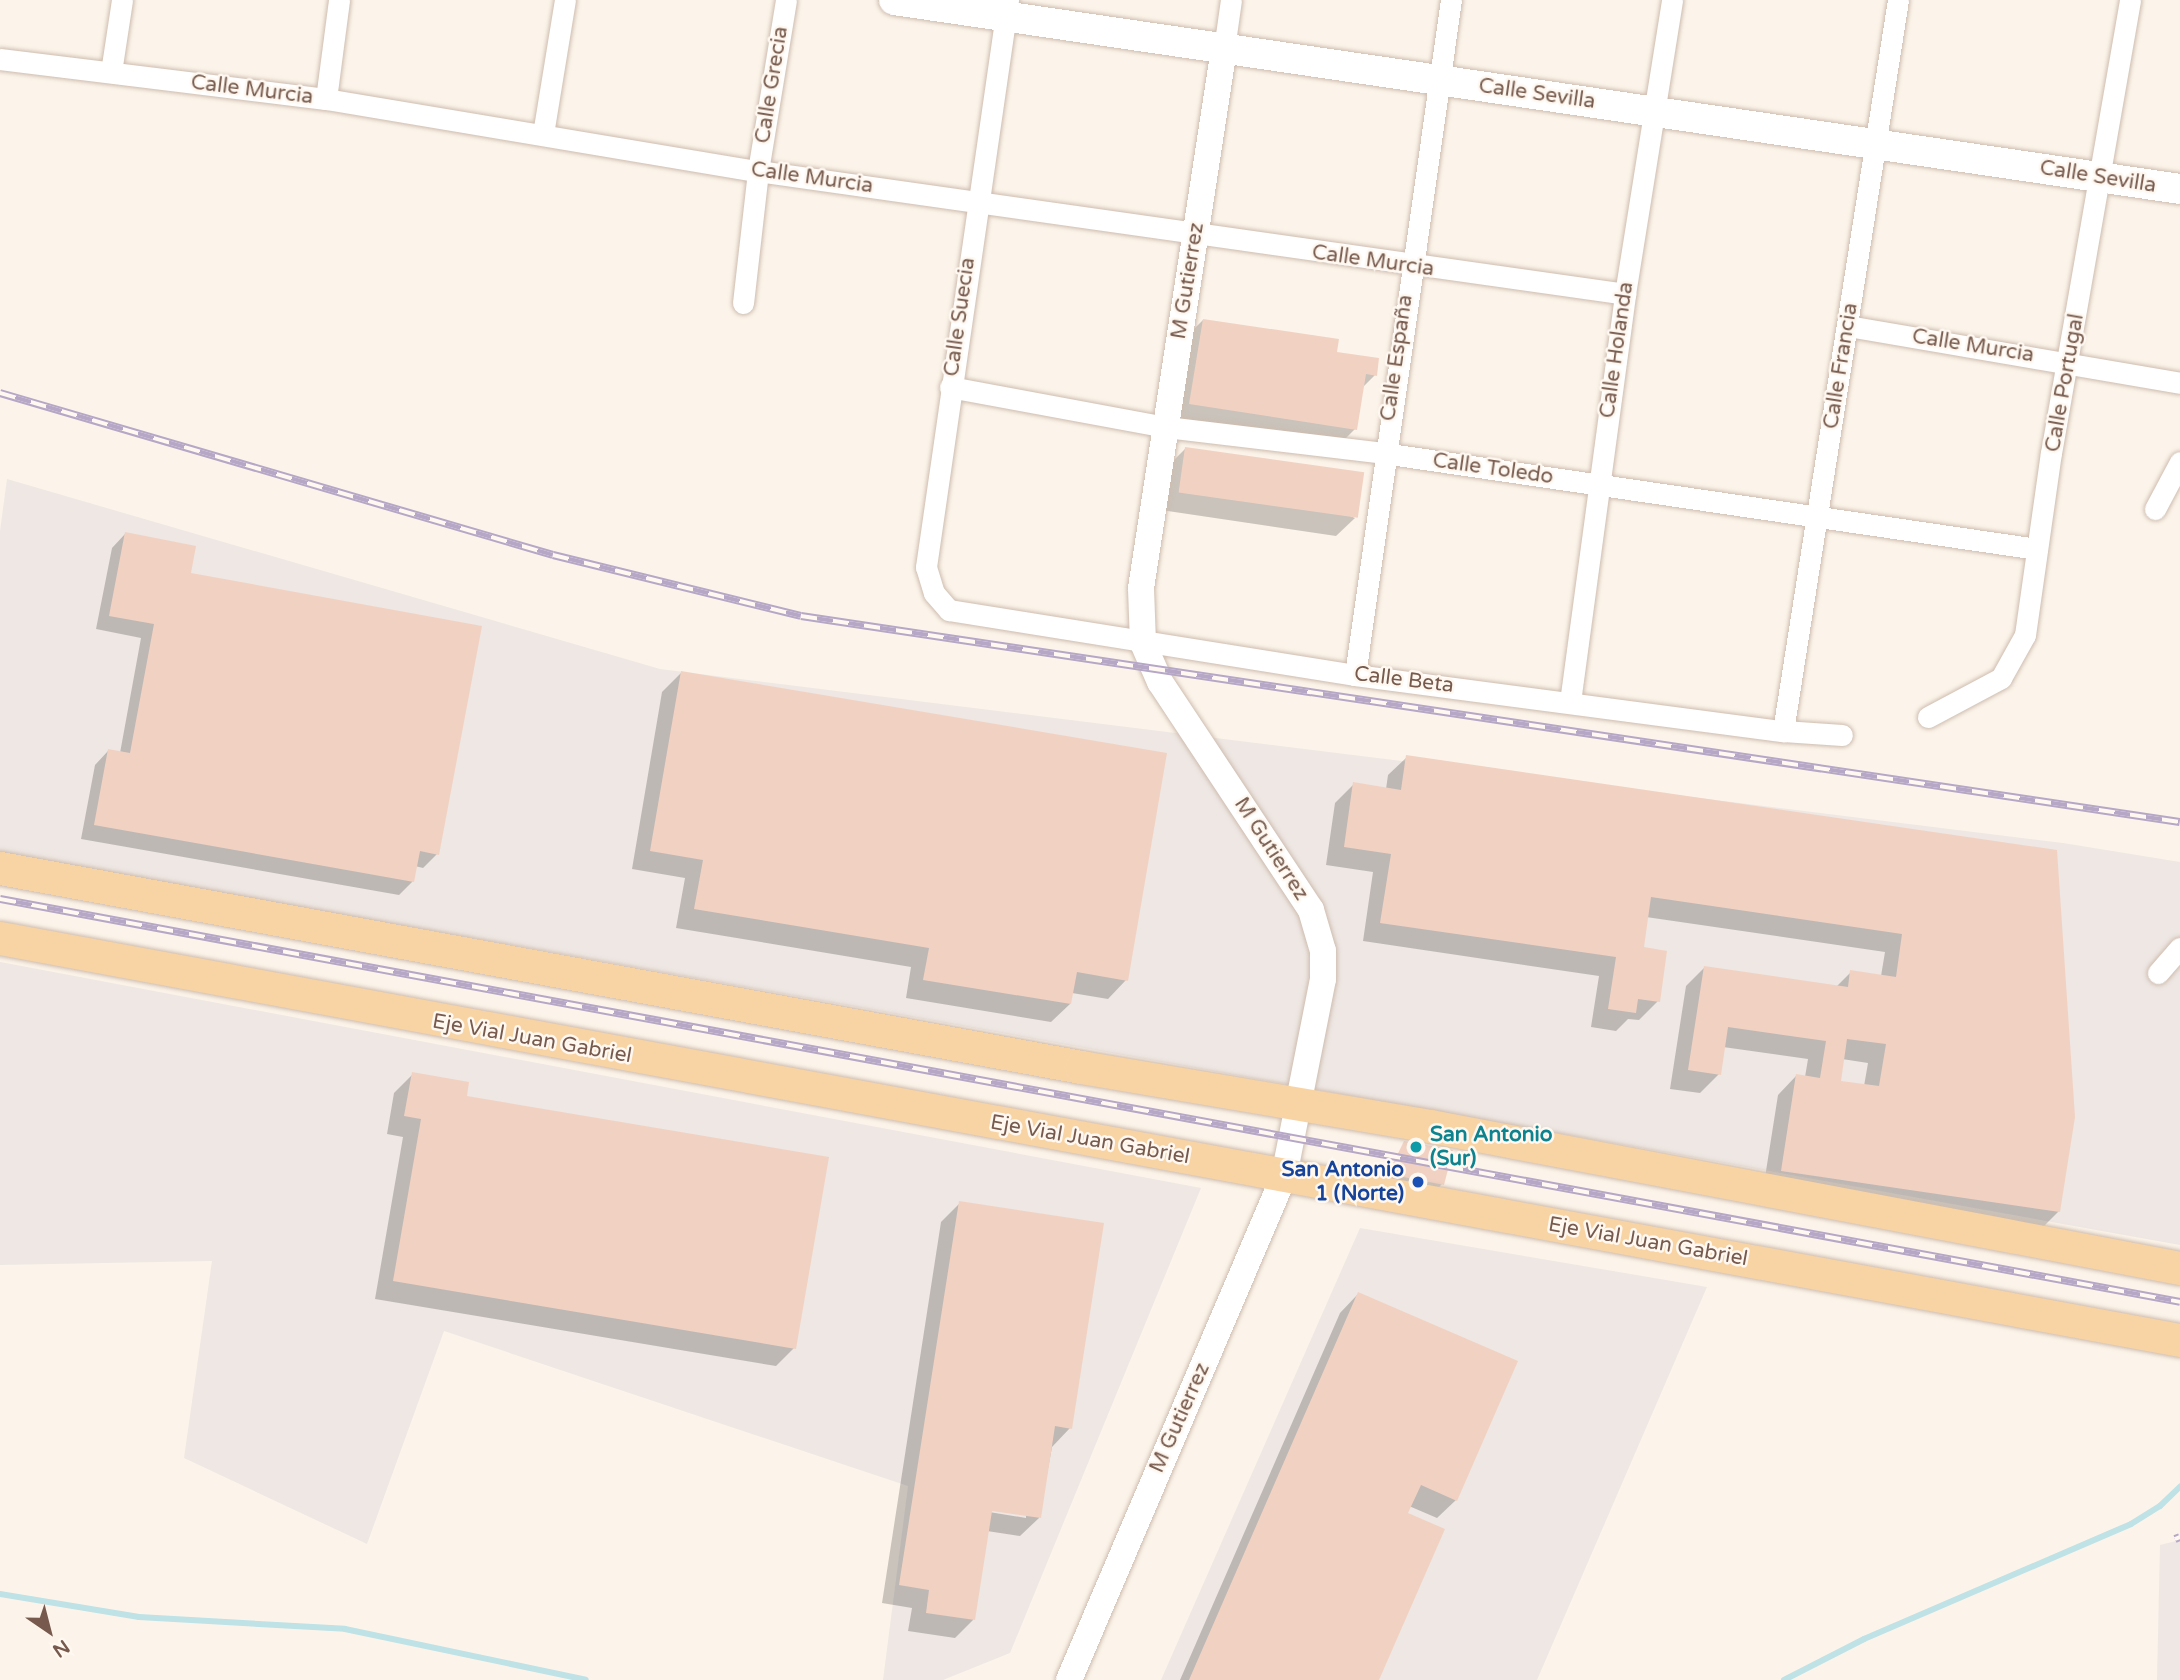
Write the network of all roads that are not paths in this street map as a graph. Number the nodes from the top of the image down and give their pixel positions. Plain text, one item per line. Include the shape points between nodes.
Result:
1 (121, 0) edge
2 (340, 0) edge
3 (565, 0) edge
4 (786, 0) edge
5 (894, 0) edge
6 (1231, 0) edge
7 (1451, 0) edge
8 (1672, 0) edge
9 (1898, 0) edge
10 (2130, 0) edge
11 (1006, 10) edge
12 (1224, 49) junction
13 (0, 59) edge
14 (111, 72) junction
15 (1437, 80) junction
16 (326, 99) junction
17 (1651, 110) junction
18 (543, 134) junction
19 (1875, 145) junction
20 (758, 171) junction
21 (2098, 178) junction
22 (2180, 190) edge
23 (977, 200) junction
24 (1196, 235) junction
25 (1410, 266) junction
26 (1625, 294) junction
27 (743, 303) dead end
28 (1848, 326) junction
29 (2069, 361) junction
30 (2180, 383) edge
31 (950, 387) junction
32 (1166, 427) junction
33 (1383, 453) junction
34 (2180, 461) edge
35 (1599, 485) junction
36 (2155, 509) dead end
37 (1816, 518) junction
38 (2037, 549) junction
39 (968, 615) joint
40 (1143, 643) junction
41 (1355, 675) junction
42 (1570, 702) junction
43 (1928, 717) dead end
44 (1783, 732) junction
45 (1842, 735) dead end
46 (0, 868) edge
47 (0, 938) edge
48 (2180, 948) edge
49 (2158, 973) dead end
50 (1301, 1105) junction
51 (1284, 1176) junction
52 (2180, 1268) edge
53 (2180, 1340) edge
54 (1069, 1680) edge

1 - 14 street
2 - 16 street
3 - 18 street
4 - 20 street, Calle Grecia
5 - 11 main road, Calle Sevilla
6 - 12 street, M Gutierrez
7 - 15 street, Calle España
8 - 17 street, Calle Holanda
9 - 19 street, Calle Francia
10 - 21 street, Calle Portugal
11 - 12 main road, Calle Sevilla
11 - 23 street, Calle Suecia
12 - 15 main road, Calle Sevilla
12 - 24 street, M Gutierrez
13 - 14 street, Calle Murcia
14 - 16 street, Calle Murcia
15 - 17 main road, Calle Sevilla
15 - 25 street, Calle España
16 - 18 street, Calle Murcia
17 - 19 main road, Calle Sevilla
17 - 26 street, Calle Holanda
18 - 20 street, Calle Murcia
19 - 21 main road, Calle Sevilla
19 - 28 street, Calle Francia
20 - 23 street, Calle Murcia
20 - 27 street, Calle Grecia
21 - 22 main road, Calle Sevilla
21 - 29 street, Calle Portugal
23 - 24 street, Calle Murcia
23 - 31 street, Calle Suecia
24 - 25 street, Calle Murcia
24 - 32 street, M Gutierrez
25 - 26 street, Calle Murcia
25 - 33 street, Calle España
26 - 35 street, Calle Holanda
28 - 29 street, Calle Murcia
28 - 37 street, Calle Francia
29 - 30 street, Calle Murcia
29 - 38 street, Calle Portugal
31 - 32 street, Calle Toledo
31 - 39 street, Calle Suecia via 926,567 940,601
32 - 33 street, Calle Toledo
32 - 40 street, M Gutierrez via 1142,588
33 - 35 street, Calle Toledo
33 - 41 street, Calle España
34 - 36 street
35 - 37 street, Calle Toledo
35 - 42 street, Calle Holanda
37 - 38 street, Calle Toledo
37 - 44 street, Calle Francia
38 - 43 street, Calle Portugal via 2025,635 2011,666 1987,689
39 - 40 street, Calle Beta
40 - 41 street, Calle Beta
40 - 50 street, M Gutierrez via 1160,682 1311,909 1319,930 1323,979
41 - 42 street, Calle Beta
42 - 44 street, Calle Beta
44 - 45 street, Calle Beta
46 - 50 main road
47 - 51 main road, Eje Vial Juan Gabriel
48 - 49 street
50 - 51 street, M Gutierrez
50 - 52 main road
51 - 53 main road, Eje Vial Juan Gabriel
51 - 54 street, M Gutierrez

